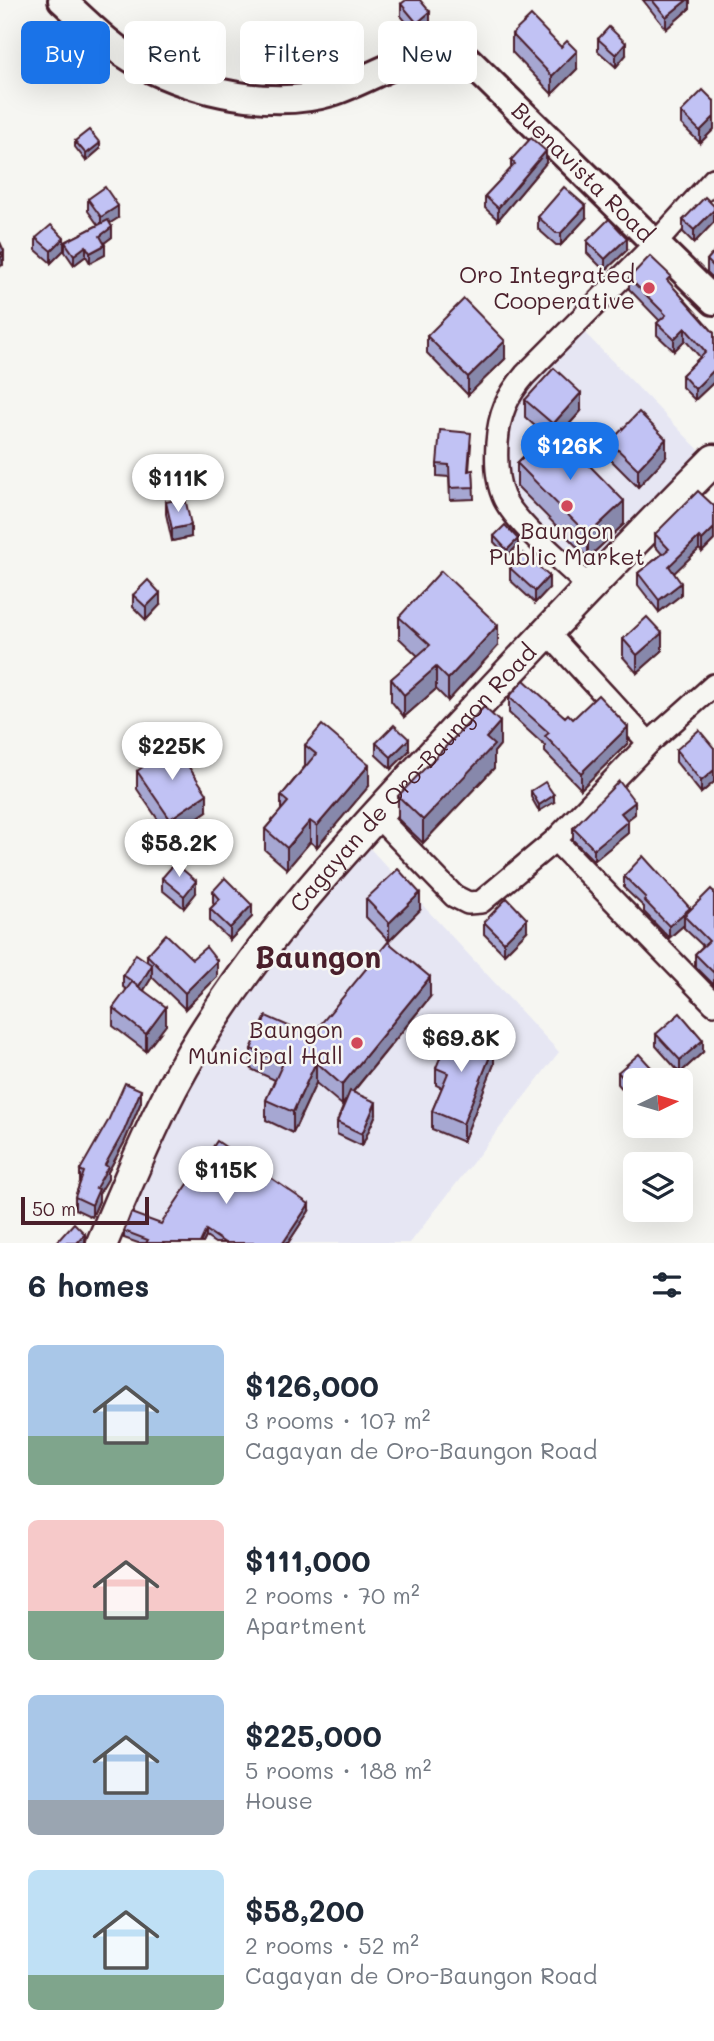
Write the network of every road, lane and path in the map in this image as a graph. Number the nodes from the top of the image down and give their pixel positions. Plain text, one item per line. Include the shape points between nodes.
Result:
1 (62, 0) edge
2 (714, 179) edge
3 (656, 243) junction
4 (714, 301) edge
5 (714, 460) edge
6 (589, 587) junction
7 (546, 631) junction
8 (714, 685) edge
9 (649, 743) junction
10 (376, 815) junction
11 (555, 840) junction
12 (714, 1004) edge
13 (102, 1243) edge

1 - 3 street, Buenavista Road via 140,64 247,98 302,98 332,92 437,52 467,59
2 - 3 street
3 - 4 street, Buenavista Road
3 - 6 street via 525,374 508,395 499,422 495,466 503,498
5 - 6 main road, Cagayan de Oro-Baungon Road
6 - 7 main road, Cagayan de Oro-Baungon Road
7 - 9 street
7 - 10 main road, Cagayan de Oro-Baungon Road
8 - 9 street
9 - 11 street
10 - 11 street via 454,896 468,903 488,897
10 - 13 main road, Cagayan de Oro-Baungon Road via 269,943 219,1012 172,1088
11 - 12 street

